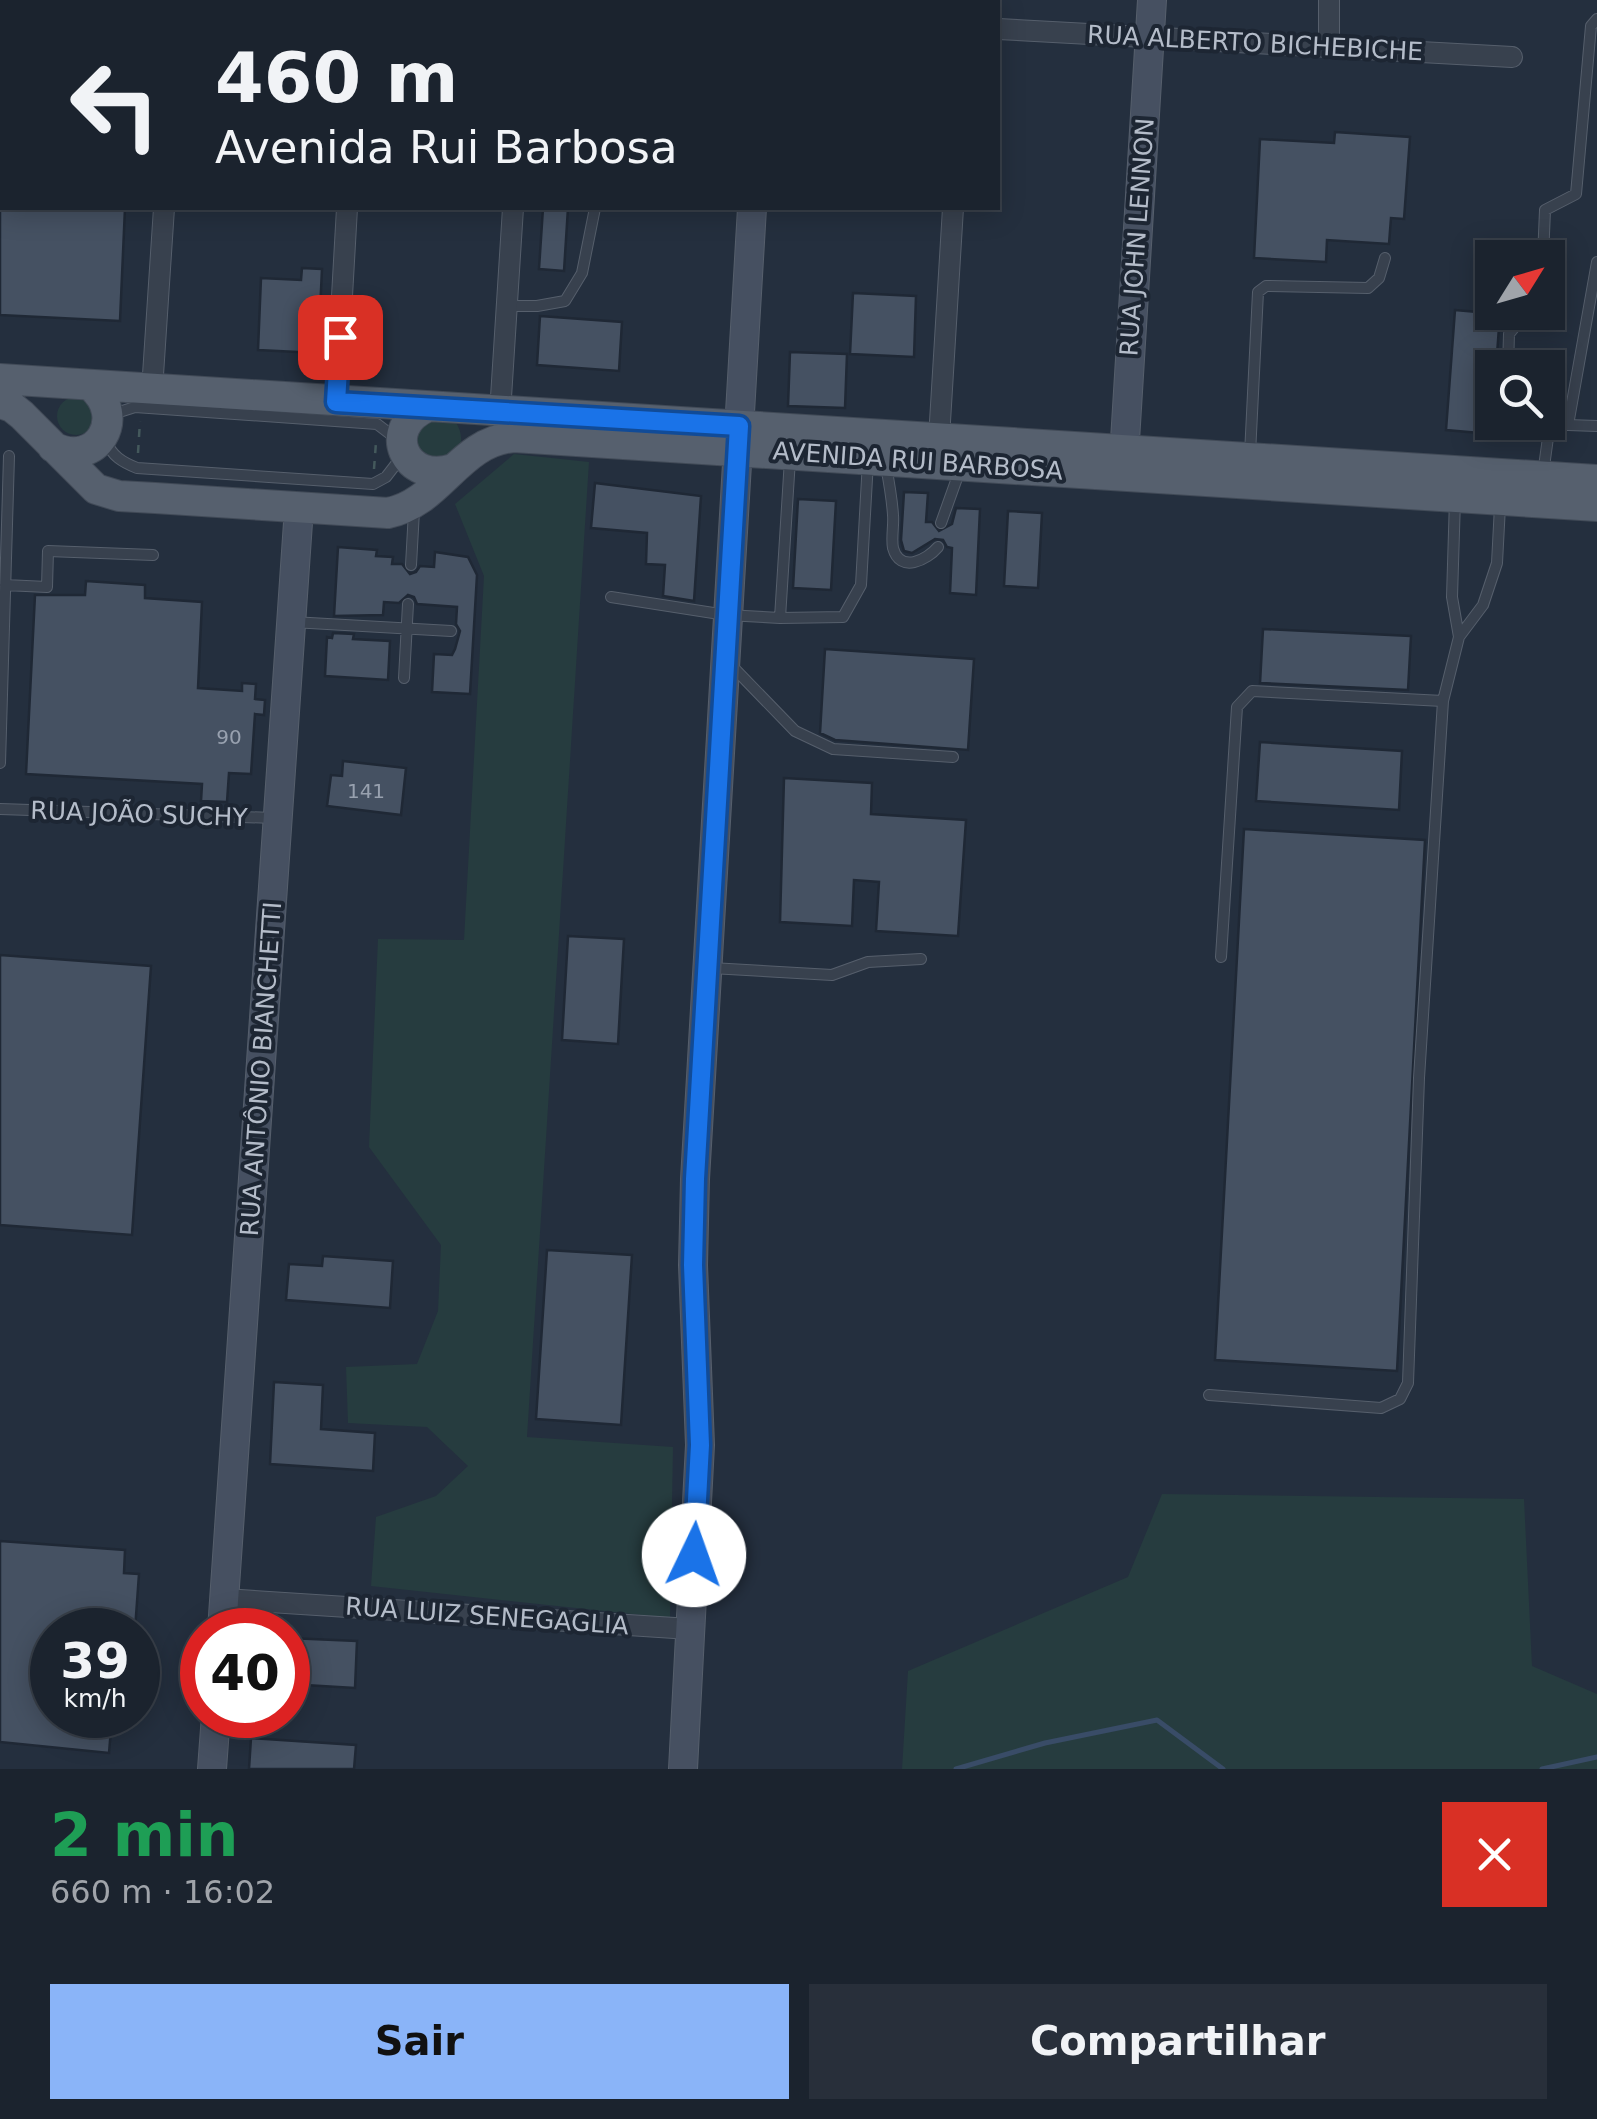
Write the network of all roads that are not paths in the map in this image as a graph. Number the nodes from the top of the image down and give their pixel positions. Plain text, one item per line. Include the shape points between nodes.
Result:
1 (1152, 0) edge
2 (1329, 0) edge
3 (1597, 19) edge
4 (1000, 29) edge
5 (1150, 37) junction
6 (1328, 46) junction
7 (1512, 57) dead end
8 (164, 210) edge
9 (347, 210) edge
10 (513, 210) edge
11 (596, 210) edge
12 (752, 210) edge
13 (953, 210) edge
14 (1544, 240) edge
15 (1385, 258) dead end
16 (1597, 262) edge
17 (507, 306) junction
18 (0, 380) edge
19 (76, 384) junction
20 (152, 390) junction
21 (336, 402) junction
22 (0, 403) edge
23 (436, 407) junction
24 (500, 412) junction
25 (1565, 425) edge
26 (1568, 425) junction
27 (106, 426) junction
28 (1597, 426) edge
29 (738, 438) junction
30 (939, 438) junction
31 (1547, 440) edge
32 (47, 442) junction
33 (394, 445) junction
34 (791, 453) junction
35 (10, 456) dead end
36 (1250, 458) junction
37 (877, 459) junction
38 (459, 462) junction
39 (1123, 462) junction
40 (962, 465) junction
41 (1543, 477) junction
42 (1597, 480) edge
43 (1455, 497) junction
44 (1500, 500) junction
45 (414, 503) junction
46 (1597, 506) edge
47 (299, 508) junction
48 (927, 515) dead end
49 (938, 547) dead end
50 (153, 555) dead end
51 (411, 565) dead end
52 (6, 585) junction
53 (610, 597) dead end
54 (408, 604) dead end
55 (726, 615) junction
56 (780, 618) junction
57 (291, 622) junction
58 (407, 629) junction
59 (451, 632) dead end
60 (1459, 637) junction
61 (724, 658) junction
62 (404, 678) dead end
63 (1443, 701) junction
64 (953, 757) dead end
65 (0, 763) edge
66 (0, 808) edge
67 (278, 818) junction
68 (1221, 957) dead end
69 (921, 959) dead end
70 (705, 968) junction
71 (1209, 1395) dead end
72 (224, 1599) junction
73 (223, 1608) edge
74 (690, 1629) junction
75 (214, 1738) edge
76 (212, 1769) edge
77 (683, 1769) edge

1 - 5 street, RUA JOHN LENNON
2 - 6 street
3 - 14 lane via 1591,26 1576,194 1545,210
4 - 5 street, RUA ALBERTO BICHEBICHE
5 - 6 street, RUA ALBERTO BICHEBICHE
5 - 39 street, RUA JOHN LENNON
6 - 7 street, RUA ALBERTO BICHEBICHE
8 - 20 street
9 - 21 street
10 - 17 street
11 - 17 lane via 582,273 565,301
12 - 29 street
13 - 30 street
15 - 36 lane via 1368,288 1266,286 1258,292
16 - 26 lane
17 - 24 street
18 - 19 main road, AVENIDA RUI BARBOSA
19 - 20 main road, AVENIDA RUI BARBOSA
19 - 27 main road via 100,394
19 - 32 main road via 48,391 39,404 37,420
20 - 21 main road, AVENIDA RUI BARBOSA
21 - 23 main road, AVENIDA RUI BARBOSA
22 - 32 main road via 12,406
23 - 24 main road, AVENIDA RUI BARBOSA
23 - 33 main road via 407,421
23 - 38 main road via 458,414 466,427 469,442
24 - 29 main road, AVENIDA RUI BARBOSA
25 - 26 lane
26 - 28 lane
27 - 32 main road via 81,452
27 - 33 lane via 135,407 377,424
27 - 33 lane via 110,451 137,468 373,484 397,466
29 - 30 main road, AVENIDA RUI BARBOSA
29 - 34 main road, AVENIDA RUI BARBOSA
29 - 38 main road, AVENIDA RUI BARBOSA via 496,438
29 - 55 street
30 - 39 main road, AVENIDA RUI BARBOSA
31 - 41 lane
32 - 47 main road via 107,494
33 - 38 main road via 425,472 440,473
34 - 37 main road, AVENIDA RUI BARBOSA
34 - 56 lane
35 - 52 lane
36 - 39 main road, AVENIDA RUI BARBOSA
36 - 41 main road, AVENIDA RUI BARBOSA
37 - 40 main road, AVENIDA RUI BARBOSA
37 - 49 lane via 898,514 898,558 921,562
37 - 56 lane via 862,585 843,617
38 - 45 main road, AVENIDA RUI BARBOSA
39 - 40 main road, AVENIDA RUI BARBOSA
39 - 43 main road, AVENIDA RUI BARBOSA
40 - 48 lane via 942,519
41 - 42 main road, AVENIDA RUI BARBOSA
43 - 44 main road, AVENIDA RUI BARBOSA
43 - 60 lane via 1452,598
44 - 46 main road, AVENIDA RUI BARBOSA
44 - 60 lane via 1497,563 1483,605
45 - 47 main road via 388,512
45 - 51 lane
47 - 57 street, RUA ANTÔNIO BIANCHETTI
50 - 52 lane via 48,551 46,587
52 - 65 lane
53 - 55 lane
54 - 58 lane
55 - 56 lane
55 - 61 street
57 - 58 lane
57 - 67 street, RUA ANTÔNIO BIANCHETTI
58 - 59 lane
58 - 62 lane
60 - 63 lane
61 - 64 lane via 794,731 833,748
61 - 70 street
63 - 68 lane via 1252,691 1244,696 1237,707
63 - 71 lane via 1408,1383 1400,1398 1382,1408
66 - 67 lane, RUA JOÃO SUCHY
67 - 72 street, RUA ANTÔNIO BIANCHETTI
69 - 70 lane via 868,962 832,975
70 - 74 street via 693,1224 700,1445
72 - 73 street, RUA ANTÔNIO BIANCHETTI
72 - 74 street, RUA LUIZ SENEGAGLIA
74 - 77 street
75 - 76 street

